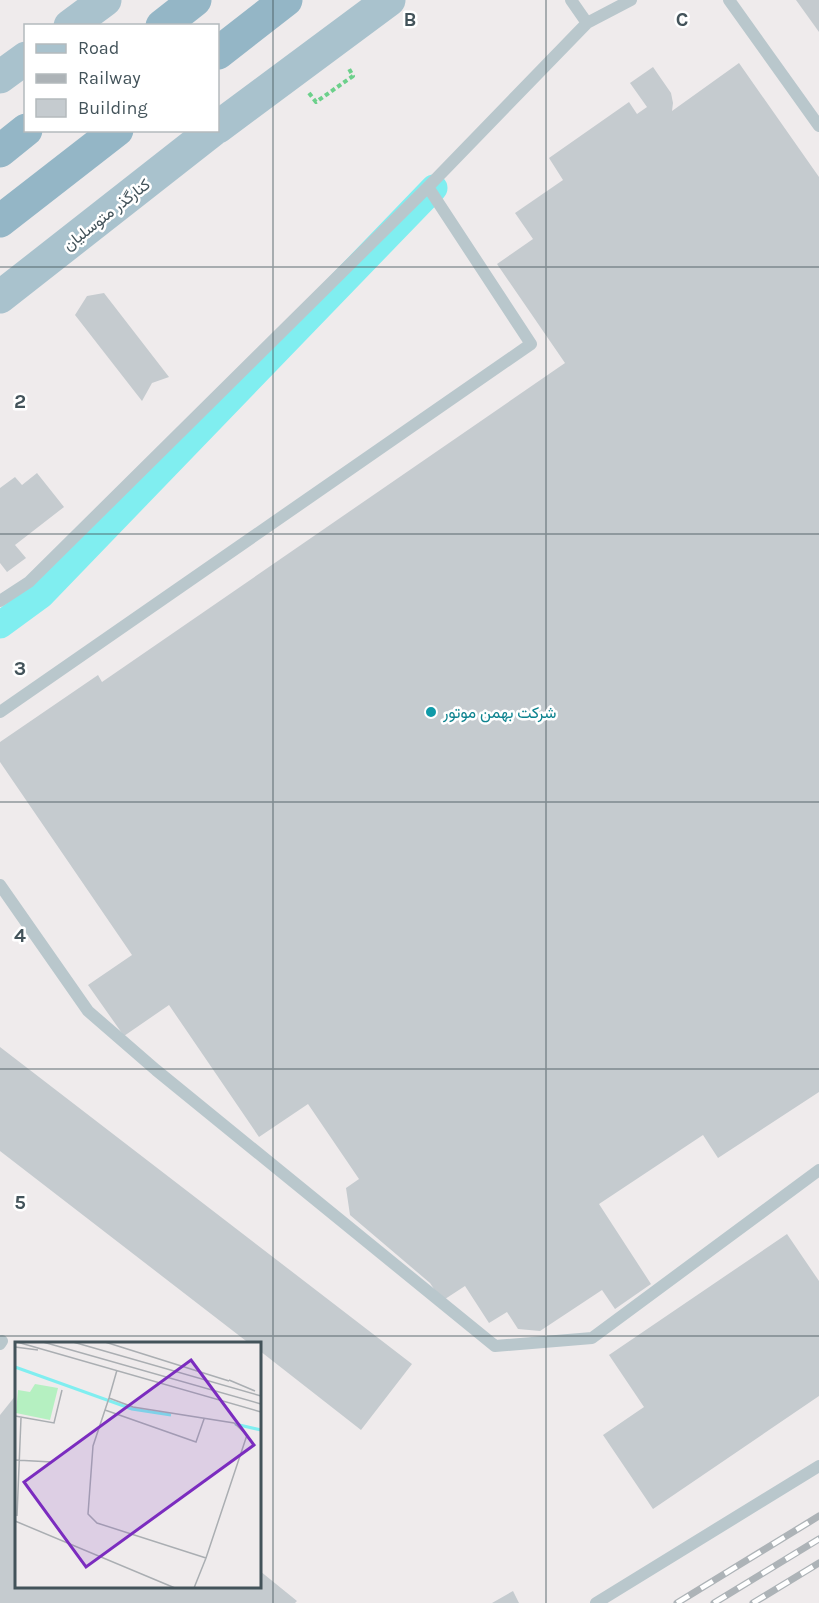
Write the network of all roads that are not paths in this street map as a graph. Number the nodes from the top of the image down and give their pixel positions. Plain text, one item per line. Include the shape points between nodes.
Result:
1 (105, 0) edge
2 (195, 0) edge
3 (286, 0) edge
4 (389, 0) edge
5 (571, 0) edge
6 (631, 0) edge
7 (729, 0) edge
8 (587, 23) junction
9 (73, 24) edge
10 (165, 24) edge
11 (219, 52) edge
12 (24, 59) edge
13 (0, 77) edge
14 (219, 126) edge
15 (819, 126) edge
16 (24, 132) edge
17 (114, 132) edge
18 (210, 132) edge
19 (0, 151) edge
20 (428, 187) junction
21 (0, 221) edge
22 (0, 297) edge
23 (0, 601) edge
24 (0, 712) edge
25 (0, 885) edge
26 (819, 1170) edge
27 (819, 1466) edge
28 (596, 1603) edge

1 - 9 main road
2 - 10 highway
3 - 11 highway
4 - 14 main road
5 - 8 lane
6 - 8 lane
7 - 15 lane
8 - 20 lane
12 - 13 main road
16 - 19 highway
17 - 21 highway
18 - 22 main road, کنارگذر متوسلیان
20 - 23 lane via 29,582
20 - 24 lane via 531,344
25 - 26 lane via 88,1011 495,1346 592,1338
27 - 28 lane

